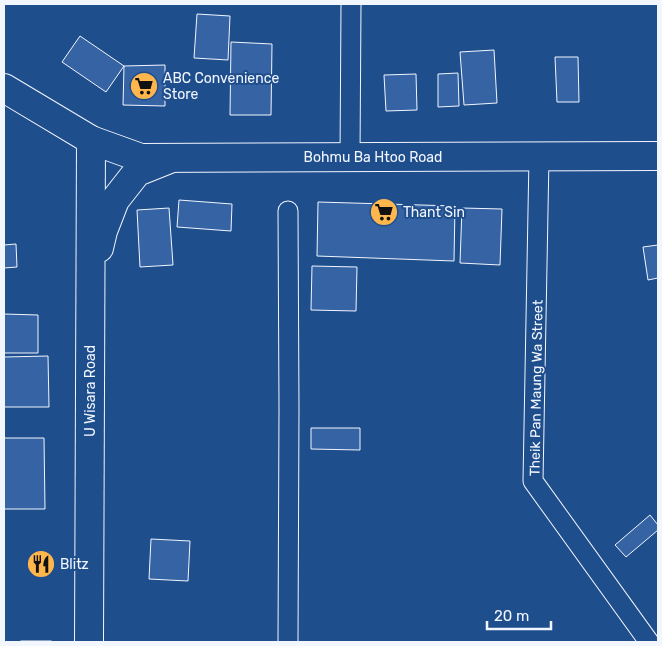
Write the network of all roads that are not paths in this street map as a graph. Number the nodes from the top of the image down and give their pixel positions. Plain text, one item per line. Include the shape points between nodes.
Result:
1 (351, 4) edge
2 (4, 88) edge
3 (91, 140) junction
4 (658, 156) edge
5 (350, 157) junction
6 (539, 157) junction
7 (172, 158) junction
8 (288, 211) dead end
9 (90, 280) junction
10 (89, 642) edge
11 (288, 642) edge
12 (649, 642) edge

1 - 5 street
2 - 3 main road, Bohmu Ba Htoo Road
3 - 7 main road, Bohmu Ba Htoo Road via 141,158
3 - 9 main road, U Wisara Road
4 - 6 main road, Bohmu Ba Htoo Road
5 - 6 main road, Bohmu Ba Htoo Road
5 - 7 main road, Bohmu Ba Htoo Road
6 - 12 street, Theik Pan Maung Wa Street via 533,481
7 - 9 main road via 136,172 115,200
8 - 11 street
9 - 10 main road, U Wisara Road

